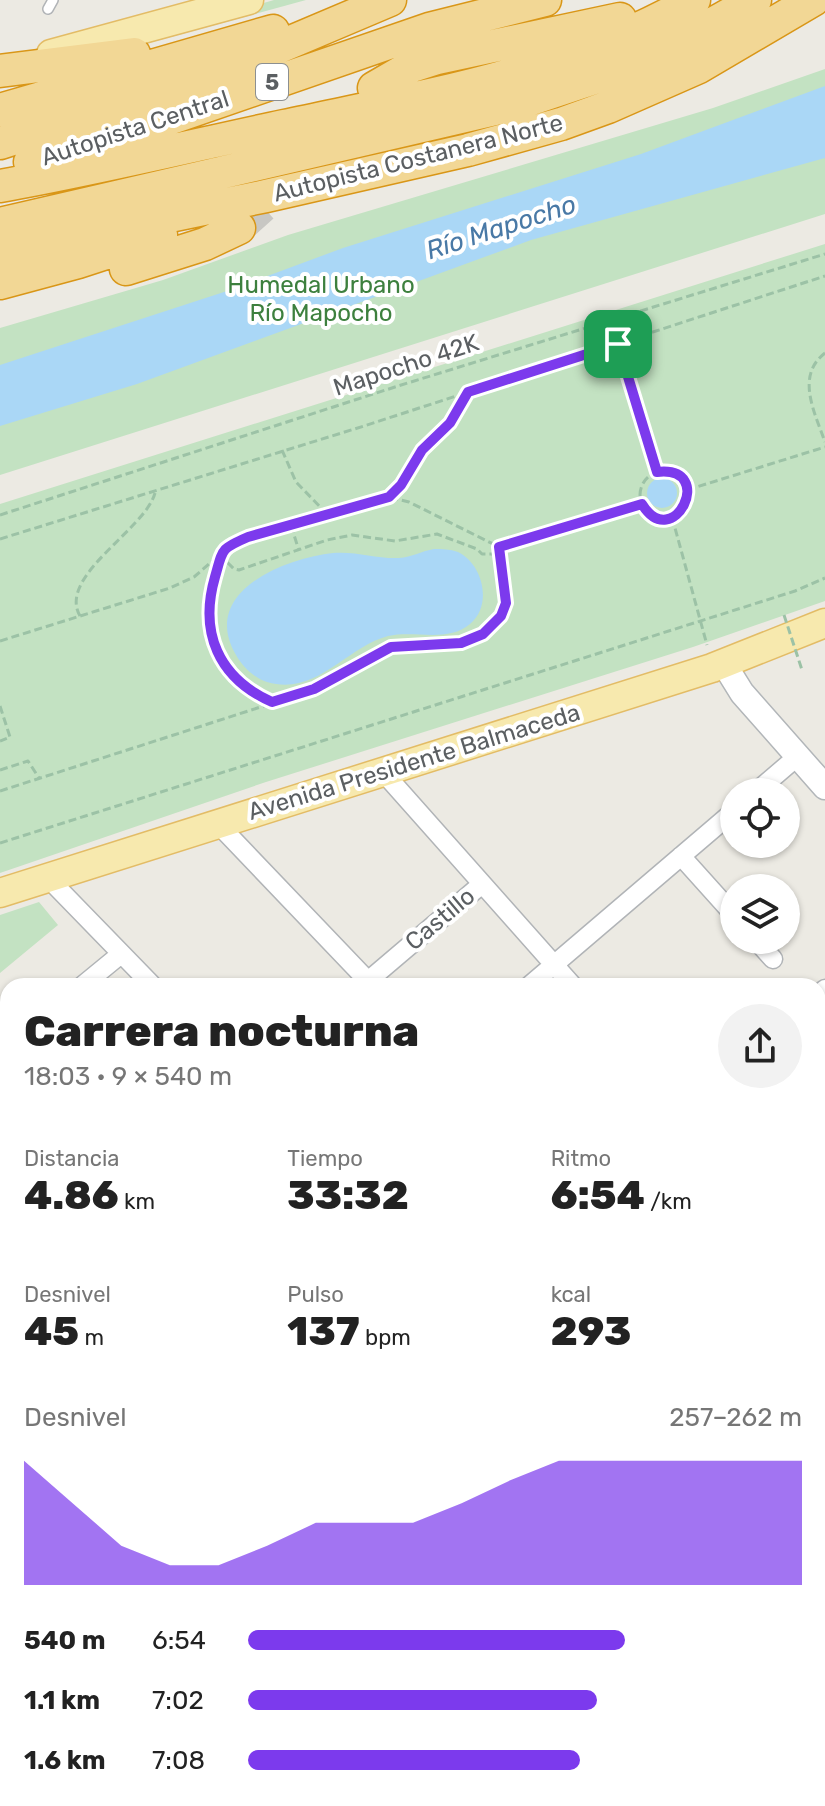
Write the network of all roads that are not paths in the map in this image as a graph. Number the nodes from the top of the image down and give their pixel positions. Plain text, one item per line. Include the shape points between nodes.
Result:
1 (249, 0) edge
2 (380, 0) edge
3 (390, 0) edge
4 (545, 0) edge
5 (556, 0) edge
6 (684, 0) edge
7 (694, 0) edge
8 (755, 0) edge
9 (813, 0) edge
10 (268, 33) junction
11 (0, 70) edge
12 (0, 110) edge
13 (0, 143) edge
14 (0, 171) edge
15 (0, 186) edge
16 (266, 196) junction
17 (0, 224) edge
18 (239, 228) tunnel mouth
19 (0, 256) edge
20 (0, 283) edge
21 (0, 304) edge
22 (825, 623) edge
23 (718, 666) junction
24 (798, 756) junction
25 (383, 772) junction
26 (772, 778) edge
27 (825, 787) edge
28 (720, 823) edge
29 (218, 824) junction
30 (681, 856) junction
31 (48, 878) junction
32 (482, 884) junction
33 (0, 893) edge
34 (720, 899) edge
35 (121, 954) junction
36 (769, 954) edge
37 (773, 959) dead end
38 (554, 964) junction
39 (92, 978) edge
40 (145, 978) edge
41 (359, 978) edge
42 (372, 978) edge
43 (538, 978) edge
44 (566, 978) edge

1 - 11 main road
2 - 10 highway, 5
3 - 13 highway via 213,74
4 - 14 highway, Autopista Central / 5 via 429,29 105,141
5 - 6 highway via 415,54 372,90 437,58 636,16
7 - 15 highway via 634,30 520,73
8 - 17 highway, Autopista Costanera Norte via 615,71 542,96
9 - 16 highway, Autopista Costanera Norte via 699,67 608,107 520,137
10 - 11 highway
10 - 12 highway, 5
16 - 19 highway, Autopista Costanera Norte
16 - 20 highway via 115,251
18 - 21 highway via 181,252
22 - 23 main road, Avenida Presidente Balmaceda
23 - 24 main road
23 - 25 main road, Avenida Presidente Balmaceda
24 - 26 street
24 - 27 main road
25 - 29 main road, Avenida Presidente Balmaceda
25 - 32 street
28 - 30 street
29 - 31 main road, Avenida Presidente Balmaceda
29 - 41 street
30 - 34 street
30 - 38 street
31 - 33 main road, Avenida Presidente Balmaceda
31 - 35 street
32 - 38 street
32 - 42 street, Castillo
35 - 39 street
35 - 40 street
36 - 37 street
38 - 43 street
38 - 44 street

